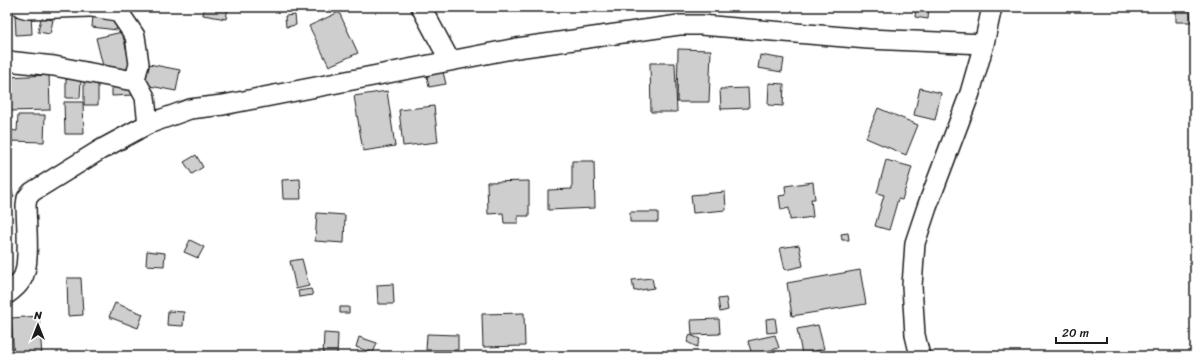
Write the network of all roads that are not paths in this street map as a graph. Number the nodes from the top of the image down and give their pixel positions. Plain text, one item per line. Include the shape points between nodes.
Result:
1 (21, 7) edge
2 (91, 7) edge
3 (421, 7) edge
4 (992, 7) edge
5 (984, 44) junction
6 (7, 61) edge
7 (450, 61) junction
8 (136, 80) junction
9 (148, 124) junction
10 (7, 294) edge
11 (920, 356) edge

1 - 2 street
2 - 8 street via 118,11 136,36 139,64
3 - 7 street
4 - 5 street
5 - 7 street via 868,39 679,25 540,44
5 - 11 street via 970,93 915,243 912,286 915,334
6 - 8 street
7 - 9 street via 190,109
8 - 9 street via 145,97
9 - 10 street via 42,185 27,198 27,266 23,278 15,289

